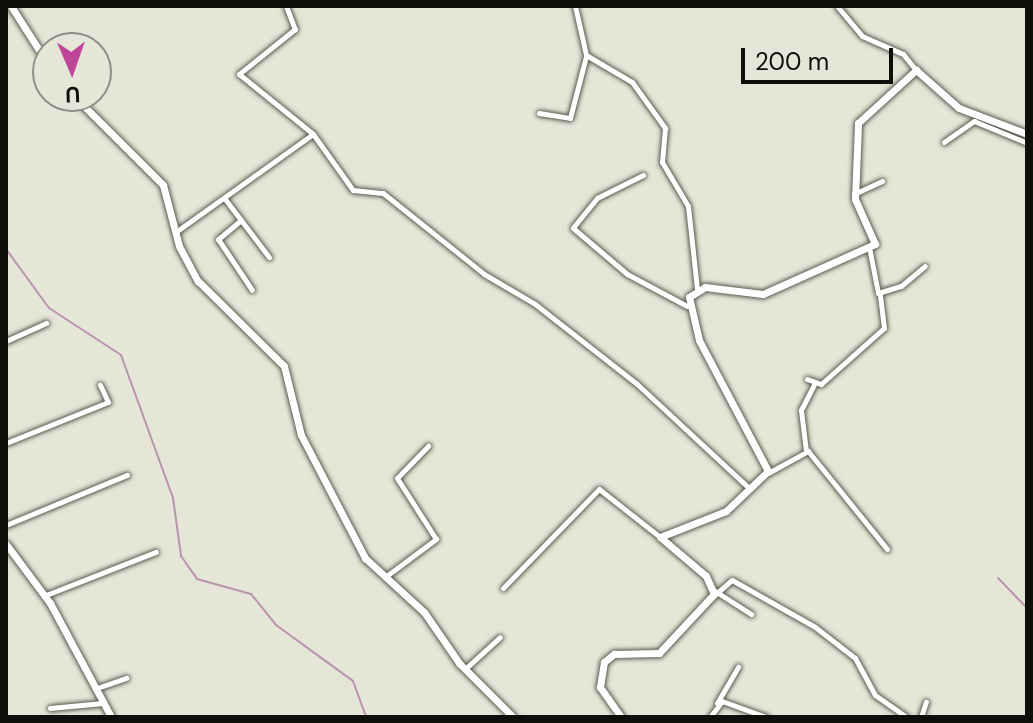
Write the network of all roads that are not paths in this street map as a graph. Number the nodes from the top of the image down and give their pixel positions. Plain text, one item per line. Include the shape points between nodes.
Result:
1 (11, 6) edge
2 (286, 6) edge
3 (575, 6) edge
4 (837, 6) edge
5 (32, 39) edge
6 (586, 55) junction
7 (916, 70) junction
8 (90, 112) edge
9 (539, 113) dead end
10 (313, 134) junction
11 (1027, 134) edge
12 (944, 142) dead end
13 (1027, 143) edge
14 (643, 175) dead end
15 (882, 181) dead end
16 (854, 194) junction
17 (225, 199) junction
18 (241, 220) junction
19 (177, 231) junction
20 (869, 247) junction
21 (269, 257) dead end
22 (925, 266) dead end
23 (697, 289) junction
24 (252, 290) dead end
25 (880, 293) junction
26 (687, 306) junction
27 (46, 323) dead end
28 (6, 341) edge
29 (807, 379) dead end
30 (100, 385) dead end
31 (814, 385) junction
32 (6, 443) edge
33 (428, 446) dead end
34 (806, 451) junction
35 (768, 473) junction
36 (127, 475) dead end
37 (749, 488) junction
38 (6, 525) edge
39 (660, 537) junction
40 (6, 544) edge
41 (887, 549) dead end
42 (156, 552) dead end
43 (384, 578) junction
44 (503, 588) dead end
45 (716, 591) junction
46 (46, 595) junction
47 (751, 614) dead end
48 (500, 637) dead end
49 (738, 667) dead end
50 (465, 669) junction
51 (126, 678) dead end
52 (97, 688) junction
53 (926, 702) dead end
54 (104, 703) junction
55 (717, 703) junction
56 (50, 708) dead end
57 (757, 715) edge
58 (111, 717) edge
59 (513, 717) edge
60 (621, 717) edge
61 (710, 717) edge
62 (766, 717) edge
63 (907, 717) edge
64 (921, 717) edge

1 - 5 street
2 - 10 street via 293,31 239,74
3 - 6 street
4 - 7 street via 862,36 903,54
6 - 9 street via 570,118
6 - 23 street via 632,82 665,128 662,162 688,206
7 - 11 street via 959,108
7 - 16 street via 858,123
8 - 19 street via 163,185
10 - 17 street
10 - 37 street via 353,190 387,195 484,274 535,304 637,384
12 - 13 street via 974,121
14 - 26 street via 597,198 573,228 627,274
15 - 16 street
16 - 20 street via 878,237
17 - 18 street
17 - 19 street
18 - 21 street
18 - 24 street via 218,239
19 - 43 street via 192,273 284,366 307,449 365,558
20 - 23 street via 759,295
20 - 25 street
22 - 25 street
23 - 26 street
25 - 31 street via 887,325
26 - 35 street via 730,386 737,423
27 - 28 street
29 - 31 street
30 - 32 street via 108,402
31 - 34 street via 801,410
33 - 43 street via 397,478 436,539
34 - 35 street
34 - 41 street
35 - 37 street
36 - 38 street
37 - 39 street via 726,511
39 - 44 street via 599,489
39 - 45 street
40 - 46 street
42 - 46 street
43 - 50 street via 428,617
45 - 47 street
45 - 60 street via 659,653 614,654 604,662 600,687
45 - 63 street via 732,580 815,627 855,658 875,695
46 - 52 street
48 - 50 street
49 - 55 street
50 - 59 street via 499,695
51 - 52 street
52 - 54 street
53 - 64 street
54 - 56 street
54 - 58 street
55 - 57 street
55 - 61 street
57 - 62 street

